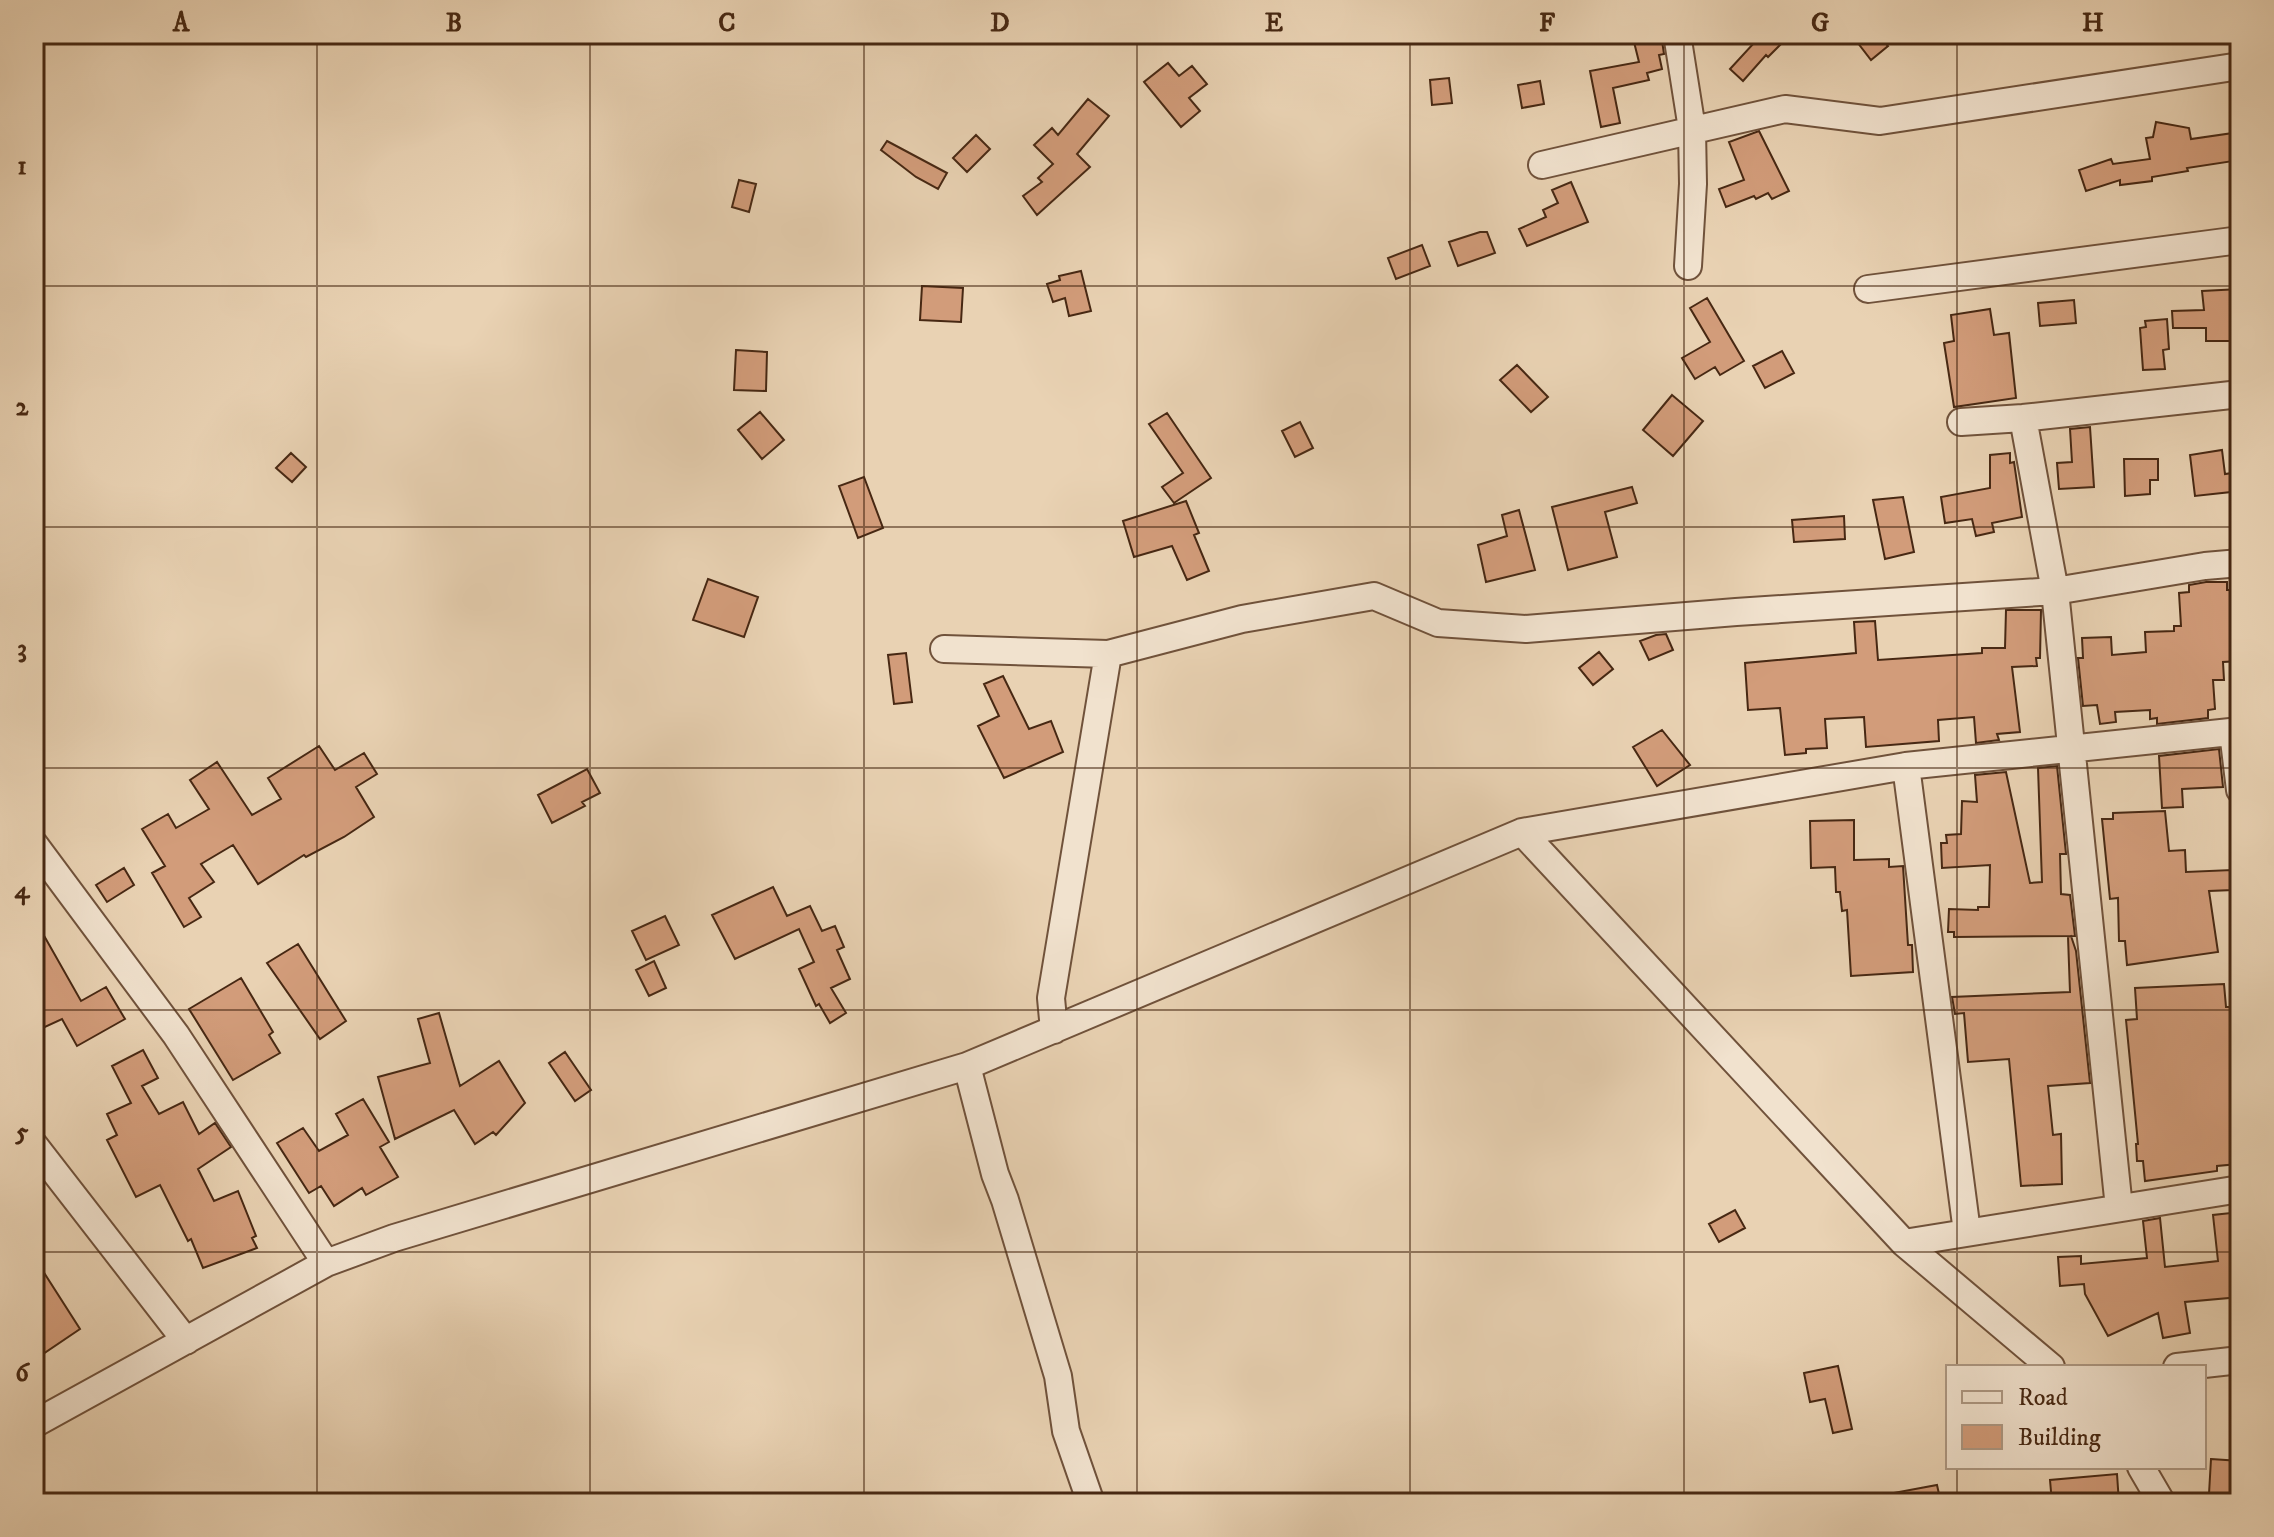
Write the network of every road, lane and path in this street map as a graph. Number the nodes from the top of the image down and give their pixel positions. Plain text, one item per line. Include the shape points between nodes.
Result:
1 (1677, 34) edge
2 (2240, 66) edge
3 (1692, 129) junction
4 (1542, 165) dead end
5 (2240, 240) edge
6 (1688, 266) dead end
7 (1868, 289) dead end
8 (2240, 394) edge
9 (2023, 418) junction
10 (1961, 422) dead end
11 (2240, 563) edge
12 (2055, 591) junction
13 (944, 649) dead end
14 (1108, 654) junction
15 (2237, 731) edge
16 (2073, 748) junction
17 (1906, 766) junction
18 (2240, 790) edge
19 (1522, 832) junction
20 (34, 844) edge
21 (1054, 1030) junction
22 (967, 1066) junction
23 (34, 1145) edge
24 (2240, 1189) edge
25 (2119, 1208) junction
26 (1967, 1232) junction
27 (1904, 1243) junction
28 (326, 1263) junction
29 (186, 1341) junction
30 (2240, 1360) edge
31 (2049, 1365) edge
32 (2195, 1365) edge
33 (34, 1424) edge
34 (2142, 1469) edge
35 (1091, 1503) edge
36 (2162, 1503) edge

1 - 3 street
2 - 3 street via 1880,121 1785,109
3 - 4 street
3 - 6 street
5 - 7 street
8 - 9 street
9 - 10 street
9 - 12 street
11 - 12 street
12 - 14 street via 1526,629 1438,623 1374,596 1242,619
12 - 16 street
13 - 14 street
14 - 21 street via 1051,998
15 - 16 street
15 - 18 street
16 - 17 street
16 - 25 street
17 - 19 street
17 - 26 street
19 - 21 street
19 - 27 street
20 - 28 street via 176,1035
21 - 22 street
22 - 28 street
22 - 35 street via 1058,1376 1066,1431
23 - 29 street
24 - 25 street
25 - 26 street
26 - 27 street
27 - 31 street
28 - 29 street
29 - 33 street
30 - 32 street
34 - 36 street

